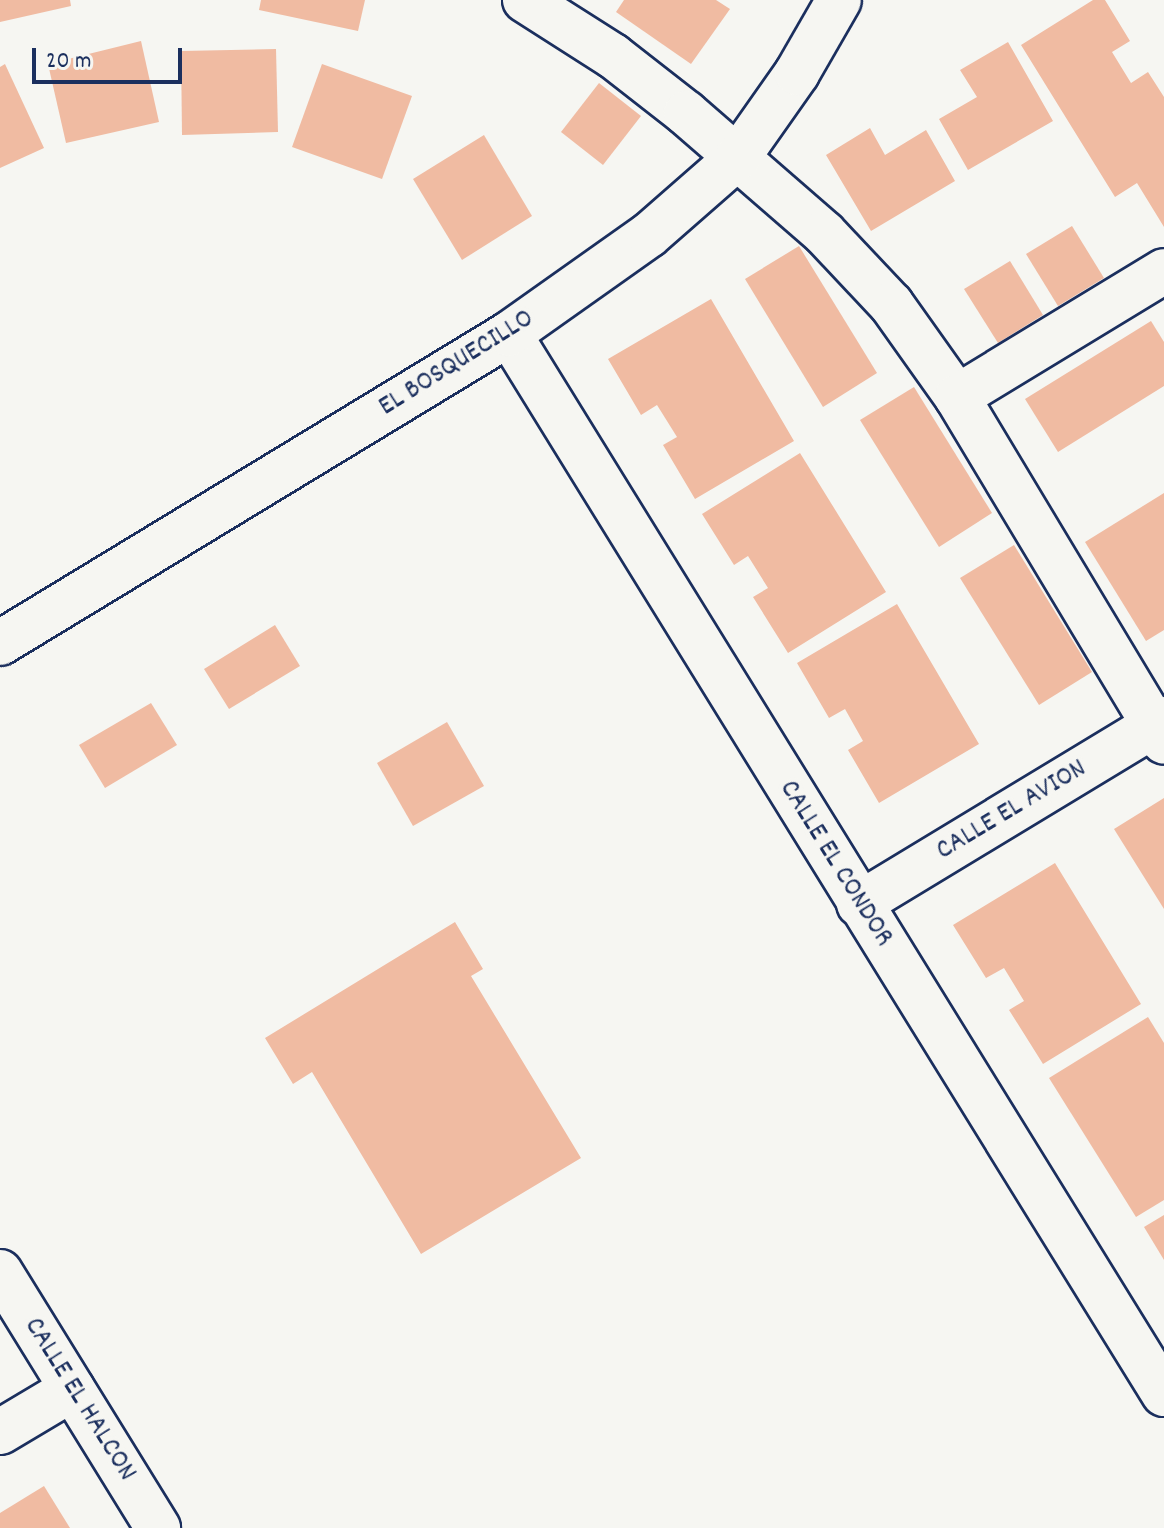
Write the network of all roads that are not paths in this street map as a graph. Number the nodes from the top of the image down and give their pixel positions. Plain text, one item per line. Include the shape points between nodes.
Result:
1 (525, 0) edge
2 (839, 0) edge
3 (738, 157) junction
4 (1164, 271) edge
5 (509, 334) junction
6 (957, 397) junction
7 (0, 643) edge
8 (1160, 729) edge
9 (859, 904) junction
10 (0, 1272) edge
11 (72, 1389) junction
12 (1164, 1394) edge
13 (0, 1432) edge
14 (158, 1528) edge

1 - 3 street via 613,56
2 - 3 street, EL BOSQUECILLO via 797,73
3 - 5 street, EL BOSQUECILLO via 649,235
3 - 6 street via 824,233 891,304
4 - 6 street
5 - 7 street, EL BOSQUECILLO
5 - 9 street, CALLE EL CONDOR
6 - 8 street
8 - 9 street, CALLE EL AVION
9 - 12 street, CALLE EL CONDOR
10 - 11 street, CALLE EL HALCON
11 - 13 street
11 - 14 street, CALLE EL HALCON

